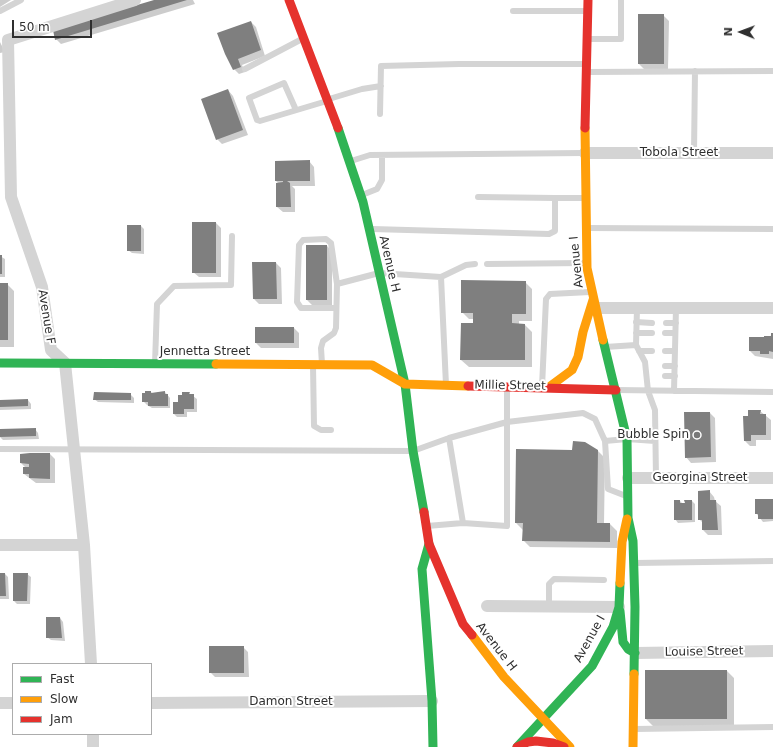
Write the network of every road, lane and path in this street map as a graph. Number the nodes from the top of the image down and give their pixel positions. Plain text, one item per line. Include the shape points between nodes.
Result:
1 (21, 0) edge
2 (135, 0) edge
3 (289, 0) edge
4 (588, 0) edge
5 (621, 0) edge
6 (0, 11) edge
7 (513, 11) dead end
8 (587, 11) junction
9 (304, 38) junction
10 (586, 39) junction
11 (586, 68) junction
12 (245, 69) dead end
13 (773, 71) edge
14 (695, 72) junction
15 (381, 86) junction
16 (328, 100) junction
17 (296, 110) junction
18 (380, 114) dead end
19 (585, 153) junction
20 (694, 153) junction
21 (773, 153) edge
22 (382, 155) junction
23 (349, 162) junction
24 (360, 195) junction
25 (478, 197) dead end
26 (555, 198) junction
27 (585, 198) junction
28 (585, 228) junction
29 (368, 229) junction
30 (773, 229) edge
31 (232, 236) dead end
32 (587, 263) junction
33 (475, 264) dead end
34 (486, 264) dead end
35 (379, 273) junction
36 (442, 277) junction
37 (337, 284) junction
38 (593, 300) junction
39 (336, 308) junction
40 (637, 308) junction
41 (676, 308) junction
42 (773, 308) edge
43 (636, 322) junction
44 (652, 322) dead end
45 (666, 323) dead end
46 (676, 323) junction
47 (636, 333) junction
48 (652, 333) dead end
49 (666, 333) dead end
50 (675, 333) junction
51 (605, 348) junction
52 (637, 348) junction
53 (652, 351) dead end
54 (665, 351) dead end
55 (675, 351) junction
56 (0, 363) edge
57 (65, 363) junction
58 (155, 364) junction
59 (313, 365) junction
60 (322, 365) junction
61 (665, 366) dead end
62 (675, 366) junction
63 (666, 376) dead end
64 (675, 376) junction
65 (405, 384) junction
66 (446, 385) junction
67 (507, 387) junction
68 (546, 387) junction
69 (616, 390) junction
70 (648, 390) junction
71 (674, 391) junction
72 (773, 392) edge
73 (507, 422) junction
74 (331, 430) dead end
75 (449, 438) junction
76 (627, 439) junction
77 (605, 441) junction
78 (655, 441) junction
79 (0, 449) edge
80 (74, 449) junction
81 (413, 451) junction
82 (628, 478) junction
83 (656, 478) junction
84 (773, 478) edge
85 (628, 496) junction
86 (628, 518) junction
87 (463, 523) junction
88 (427, 526) junction
89 (429, 544) junction
90 (0, 545) edge
91 (84, 545) junction
92 (773, 561) edge
93 (634, 563) junction
94 (604, 580) dead end
95 (487, 606) dead end
96 (549, 607) junction
97 (619, 607) junction
98 (773, 651) edge
99 (635, 653) junction
100 (91, 663) edge
101 (432, 701) junction
102 (0, 703) edge
103 (12, 703) edge
104 (152, 703) edge
105 (543, 720) junction
106 (773, 727) edge
107 (633, 729) junction
108 (93, 735) edge
109 (93, 747) edge
110 (433, 747) edge
111 (517, 747) edge
112 (564, 747) edge
113 (570, 747) edge
114 (633, 747) edge

1 - 6 lane
2 - 57 street, Avenue F via 8,40 11,197 42,287 51,350
3 - 9 main road, Avenue H
4 - 8 main road, Avenue I
5 - 10 lane via 621,39
7 - 8 lane
8 - 10 main road, Avenue I
9 - 12 lane
9 - 16 main road, Avenue H
10 - 11 main road, Avenue I
11 - 14 lane
11 - 15 lane via 459,64 381,66
11 - 19 main road, Avenue I
13 - 14 lane
14 - 20 lane
15 - 16 lane
15 - 18 lane
16 - 17 lane
16 - 23 main road, Avenue H
17 - 17 lane via 257,120 249,98 284,83
19 - 20 street, Tobola Street
19 - 22 lane
19 - 27 main road, Avenue I
20 - 21 street, Tobola Street
22 - 23 lane via 370,155
22 - 24 lane via 382,180 377,189
23 - 24 main road, Avenue H
24 - 29 main road, Avenue H
25 - 26 lane
26 - 27 lane
26 - 29 lane via 554,231 549,234
27 - 28 main road, Avenue I
28 - 30 lane
28 - 32 main road, Avenue I
29 - 35 main road, Avenue H
31 - 58 lane via 231,285 174,286 157,304
32 - 34 lane
32 - 38 main road, Avenue I
33 - 36 lane via 466,265
35 - 36 lane
35 - 37 lane
35 - 65 main road, Avenue H
36 - 66 lane
37 - 39 lane
37 - 39 lane via 331,243 326,239 303,240 298,245 297,302 301,308
38 - 40 street
38 - 51 main road, Avenue I
38 - 68 main road via 578,357 572,370
38 - 68 lane via 550,294 546,299
39 - 60 lane via 334,333 323,341 321,348
40 - 41 street
40 - 43 lane
41 - 42 street
41 - 46 lane
43 - 44 lane
43 - 47 lane
45 - 46 lane
46 - 50 lane
47 - 48 lane
47 - 52 lane
49 - 50 lane
50 - 55 lane
51 - 52 lane
51 - 69 main road, Avenue I
52 - 53 lane
52 - 70 lane via 649,366
54 - 55 lane
55 - 62 lane
56 - 57 main road, Jennetta Street
57 - 58 main road, Jennetta Street
57 - 80 street
58 - 59 main road, Jennetta Street
59 - 60 main road, Jennetta Street
59 - 74 lane via 314,426 320,430
60 - 65 main road, Jennetta Street via 372,366
61 - 62 lane
62 - 64 lane
63 - 64 lane
64 - 71 lane
65 - 66 main road, Millie Street
65 - 81 main road, Avenue H
66 - 67 main road, Millie Street
67 - 68 main road, Millie Street
67 - 73 lane
68 - 69 main road, Millie Street
69 - 70 lane
69 - 76 main road, Avenue I
70 - 71 lane
70 - 78 lane via 655,410
71 - 72 lane
73 - 75 lane
73 - 77 lane via 583,413 595,419
73 - 87 lane via 507,526
75 - 81 lane
75 - 87 lane
76 - 77 lane
76 - 78 lane
76 - 82 main road, Avenue I
77 - 85 lane via 608,489
78 - 83 lane
79 - 80 lane
80 - 81 lane
80 - 91 street
81 - 88 main road, Avenue H
82 - 83 street, Georgina Street
82 - 85 main road, Avenue I
83 - 84 street, Georgina Street
85 - 86 main road, Avenue I
86 - 93 main road, Avenue I via 634,541
86 - 97 main road, Avenue I via 622,542
87 - 88 lane
88 - 89 main road, Avenue H
89 - 101 main road, Avenue H via 422,569
89 - 105 main road, Avenue H via 463,624 504,678
90 - 91 street
91 - 100 street
92 - 93 lane
93 - 99 main road, Avenue I
94 - 96 lane via 554,579 549,584
95 - 96 street
96 - 97 street
97 - 99 main road via 623,642
97 - 105 main road, Avenue I via 613,627 592,666
98 - 99 street, Louise Street
99 - 107 main road, Avenue I
101 - 104 street, Damon Street
101 - 110 main road, Avenue H
102 - 103 street
105 - 111 main road, Avenue I
105 - 113 main road, Avenue H
106 - 107 lane
107 - 114 main road, Avenue I
108 - 109 street
111 - 112 main road via 536,741

